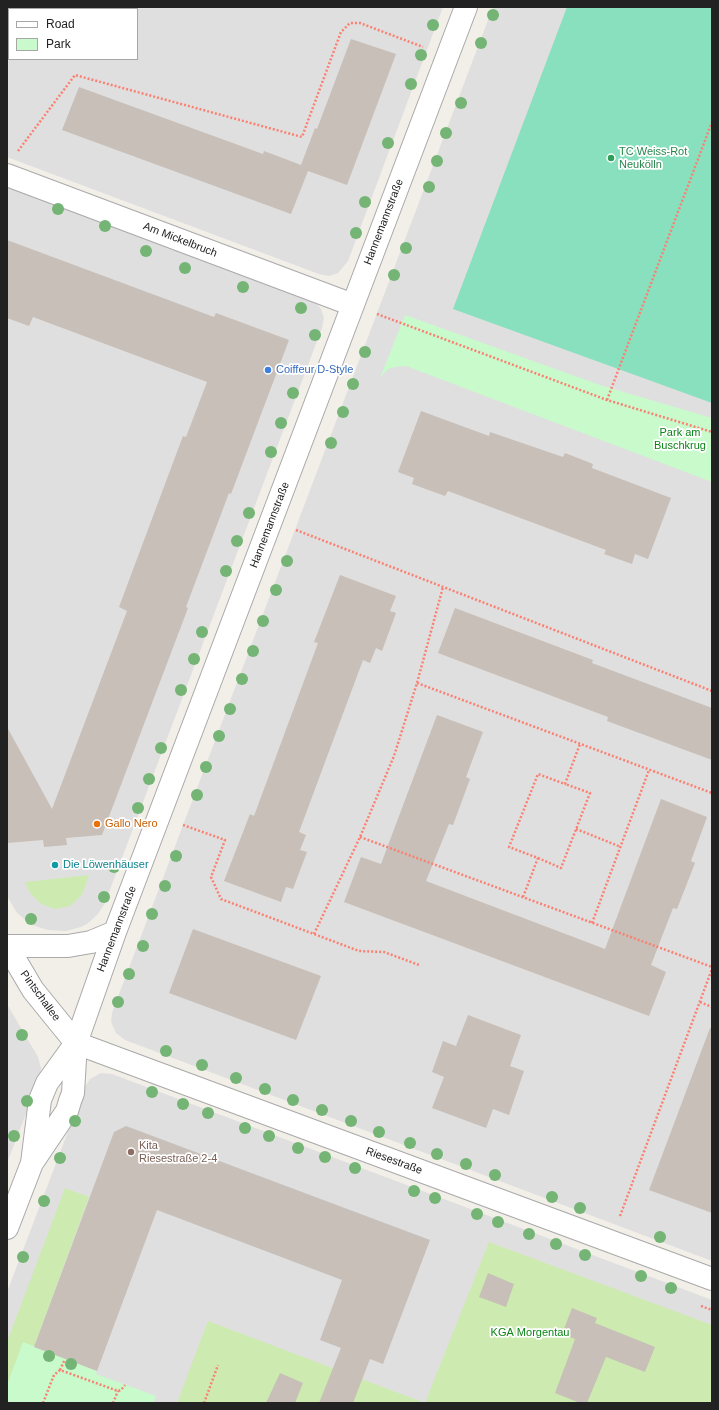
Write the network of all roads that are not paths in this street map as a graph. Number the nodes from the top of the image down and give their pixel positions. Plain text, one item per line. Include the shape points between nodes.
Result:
1 (466, 7) edge
2 (8, 175) edge
3 (353, 305) junction
4 (115, 932) junction
5 (7, 946) edge
6 (76, 1043) junction
7 (32, 1163) junction
8 (7, 1228) edge
9 (712, 1279) edge

1 - 3 street, Hannemannstraße
2 - 3 street, Am Mickelbruch
3 - 4 street, Hannemannstraße
4 - 5 street, Pintschallee via 91,942 68,946
4 - 6 street, Hannemannstraße
5 - 6 street, Pintschallee via 33,990
6 - 7 street, Hannemannstraße via 47,1083 40,1100
6 - 7 street, Hannemannstraße via 73,1093 67,1111
6 - 9 street, Riesestraße
7 - 8 street, Hannemannstraße

